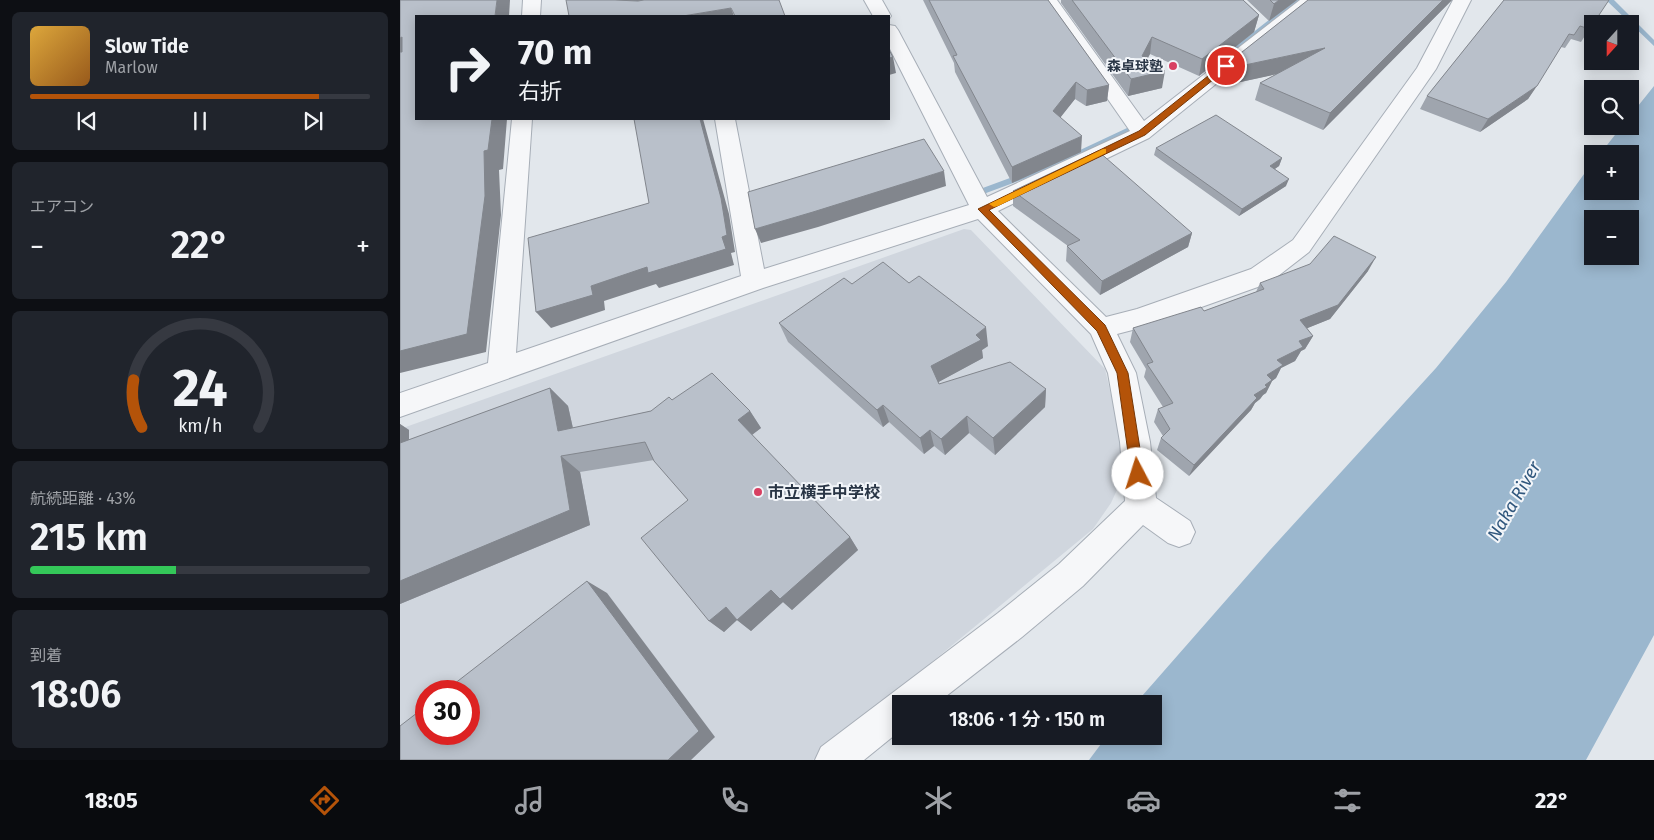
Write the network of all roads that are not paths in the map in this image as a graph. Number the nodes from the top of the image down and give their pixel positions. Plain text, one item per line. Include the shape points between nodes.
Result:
1 (532, 0) edge
2 (873, 0) edge
3 (1048, 0) edge
4 (1311, 0) edge
5 (1462, 0) edge
6 (531, 15) edge
7 (881, 15) edge
8 (890, 32) edge
9 (522, 120) edge
10 (725, 120) edge
11 (1142, 133) junction
12 (982, 209) junction
13 (754, 281) junction
14 (1101, 328) junction
15 (501, 370) junction
16 (400, 405) edge
17 (1141, 506) junction
18 (1179, 532) dead end
19 (918, 695) edge
20 (892, 715) edge
21 (834, 760) edge

1 - 6 street
2 - 7 street
3 - 11 street
4 - 11 street via 1262,26
5 - 14 street via 1426,69 1301,246 1260,276 1139,319
8 - 12 street
9 - 15 street
10 - 13 street
11 - 12 street
12 - 13 street
12 - 14 street
13 - 15 street
14 - 17 street via 1122,373
15 - 16 street
17 - 18 street
17 - 19 street via 1071,575
20 - 21 street

